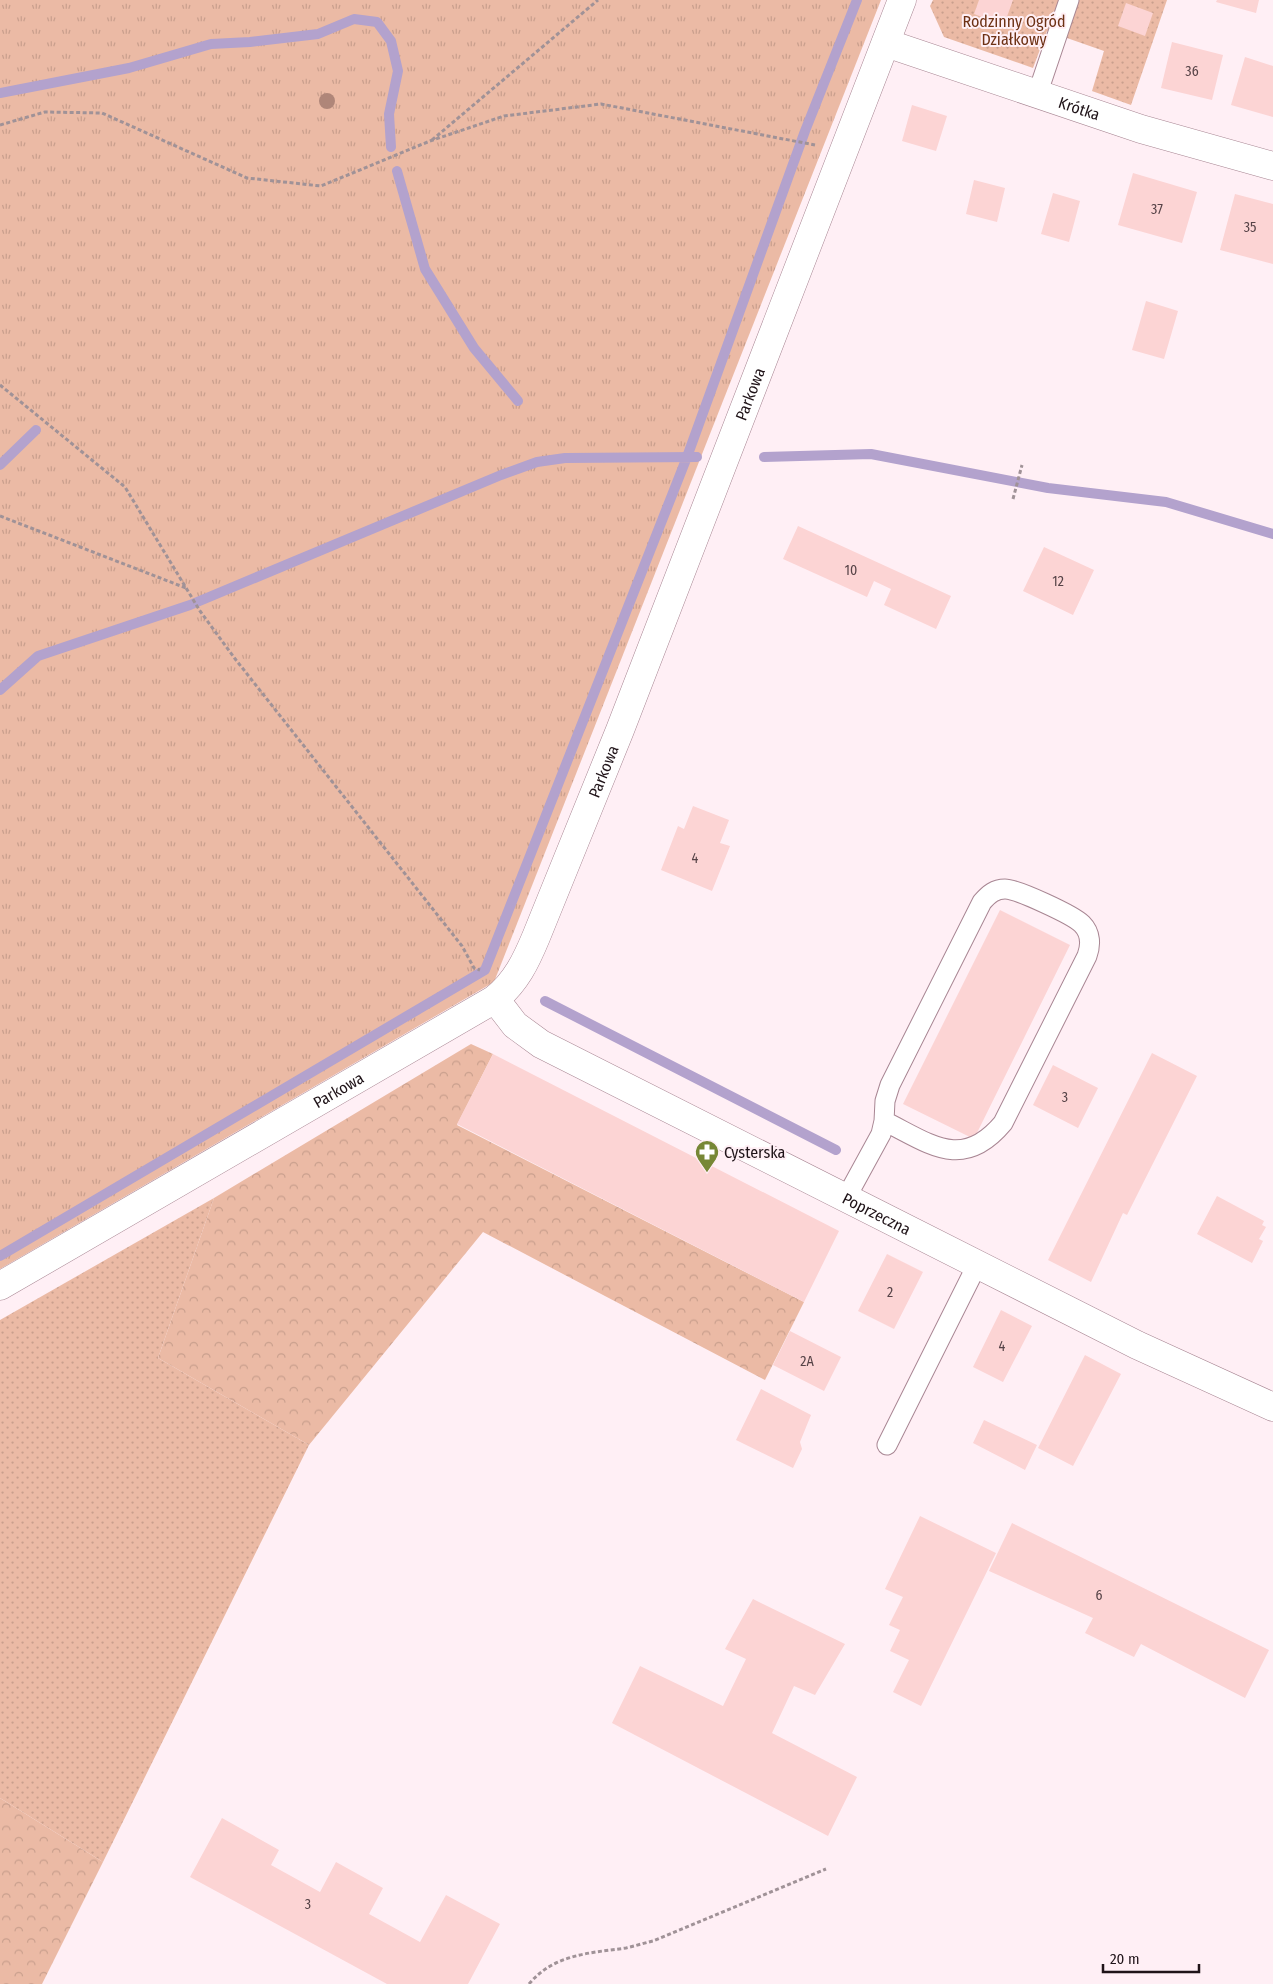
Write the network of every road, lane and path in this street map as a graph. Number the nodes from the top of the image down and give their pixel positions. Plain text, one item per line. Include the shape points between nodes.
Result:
1 (598, 0) edge
2 (902, 0) edge
3 (1069, 0) edge
4 (886, 43) junction
5 (1037, 95) junction
6 (0, 125) edge
7 (430, 141) junction
8 (809, 143) dead end
9 (1273, 166) edge
10 (0, 385) edge
11 (1022, 465) dead end
12 (1013, 499) dead end
13 (0, 516) edge
14 (187, 589) junction
15 (484, 969) dead end
16 (495, 999) junction
17 (884, 1121) junction
18 (846, 1198) junction
19 (976, 1265) junction
20 (0, 1286) edge
21 (1273, 1408) edge
22 (887, 1445) dead end
23 (826, 1869) dead end
24 (529, 1984) edge

1 - 7 path
2 - 4 street, Parkowa
3 - 5 lane
4 - 5 street, Krótka
4 - 16 street, Parkowa via 540,929 523,967
5 - 9 street, Krótka via 1141,129
6 - 7 path via 45,112 102,113 247,178 321,186
7 - 8 path via 504,116 601,104
10 - 14 path via 124,487
11 - 12 path
13 - 14 path
14 - 15 path via 236,660 462,946 474,968
16 - 18 street, Poprzeczna via 515,1025 541,1044
16 - 20 street, Parkowa
17 - 17 lane via 934,1146 950,1150 976,1147 994,1134 1087,956 1090,939 1082,923 1012,889 995,891 987,896 890,1085
17 - 18 lane
18 - 19 street, Poprzeczna
19 - 21 street, Poprzeczna via 1169,1361
19 - 22 lane
23 - 24 path via 653,1940 571,1956 553,1963

